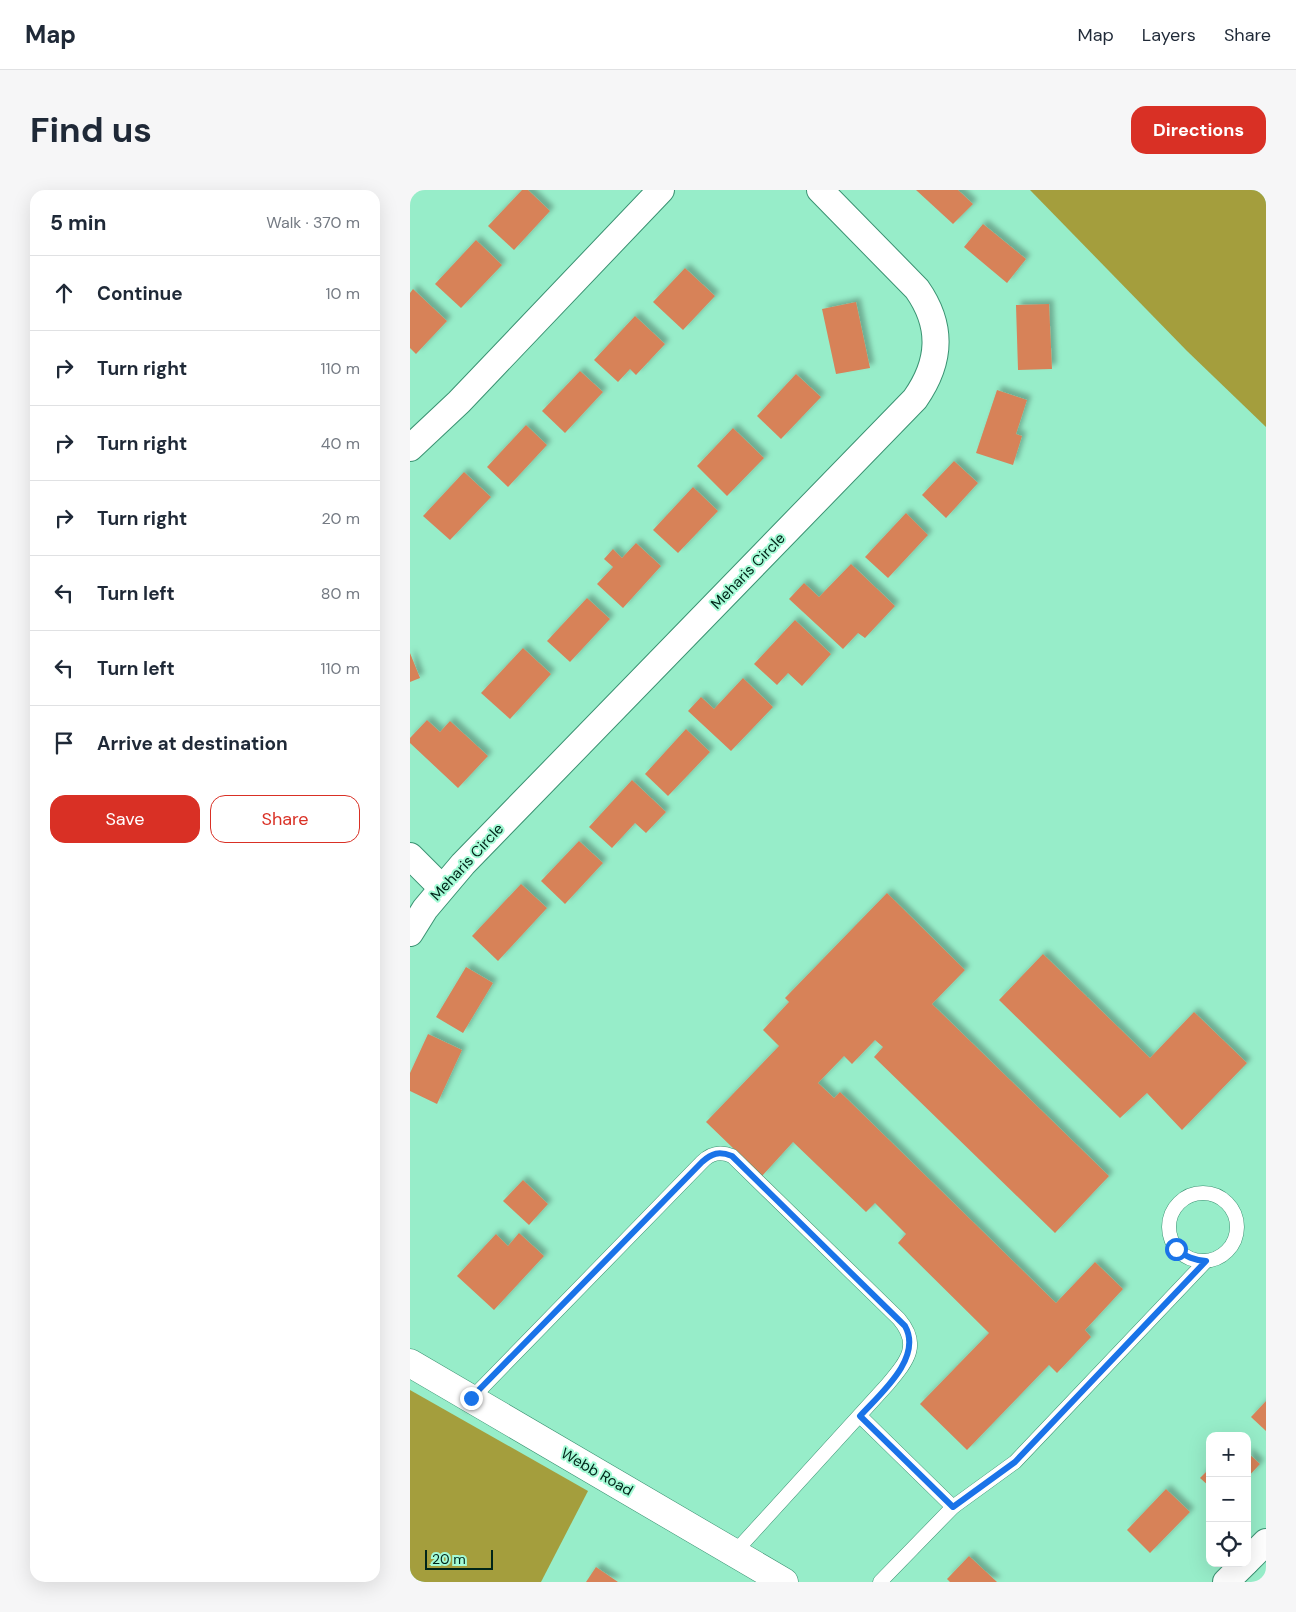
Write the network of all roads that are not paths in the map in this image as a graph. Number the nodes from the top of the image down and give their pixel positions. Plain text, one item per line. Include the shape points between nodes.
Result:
1 (661, 190) edge
2 (820, 190) edge
3 (410, 448) edge
4 (410, 856) edge
5 (442, 888) junction
6 (410, 933) edge
7 (1206, 1261) junction
8 (410, 1363) edge
9 (471, 1398) junction
10 (860, 1416) junction
11 (953, 1507) junction
12 (1266, 1542) edge
13 (734, 1553) junction
14 (1251, 1557) edge
15 (1241, 1567) edge
16 (784, 1582) edge
17 (880, 1582) edge
18 (1226, 1582) edge

1 - 3 street via 460,402
2 - 5 street, Meharis Circle via 925,301 931,314 936,343 924,387
4 - 5 street
5 - 6 street, Meharis Circle
7 - 7 lane via 1226,1252 1237,1233 1237,1222 1227,1202 1206,1192 1194,1193 1175,1206 1168,1228 1176,1249 1185,1256
7 - 11 lane via 1015,1462
8 - 9 street, Webb Road
9 - 10 lane via 708,1156 724,1153 732,1156 899,1319 909,1334 909,1353 900,1369
9 - 13 street, Webb Road
10 - 11 lane
10 - 13 lane
11 - 17 lane
12 - 14 street
13 - 16 street, Webb Road
15 - 18 street

